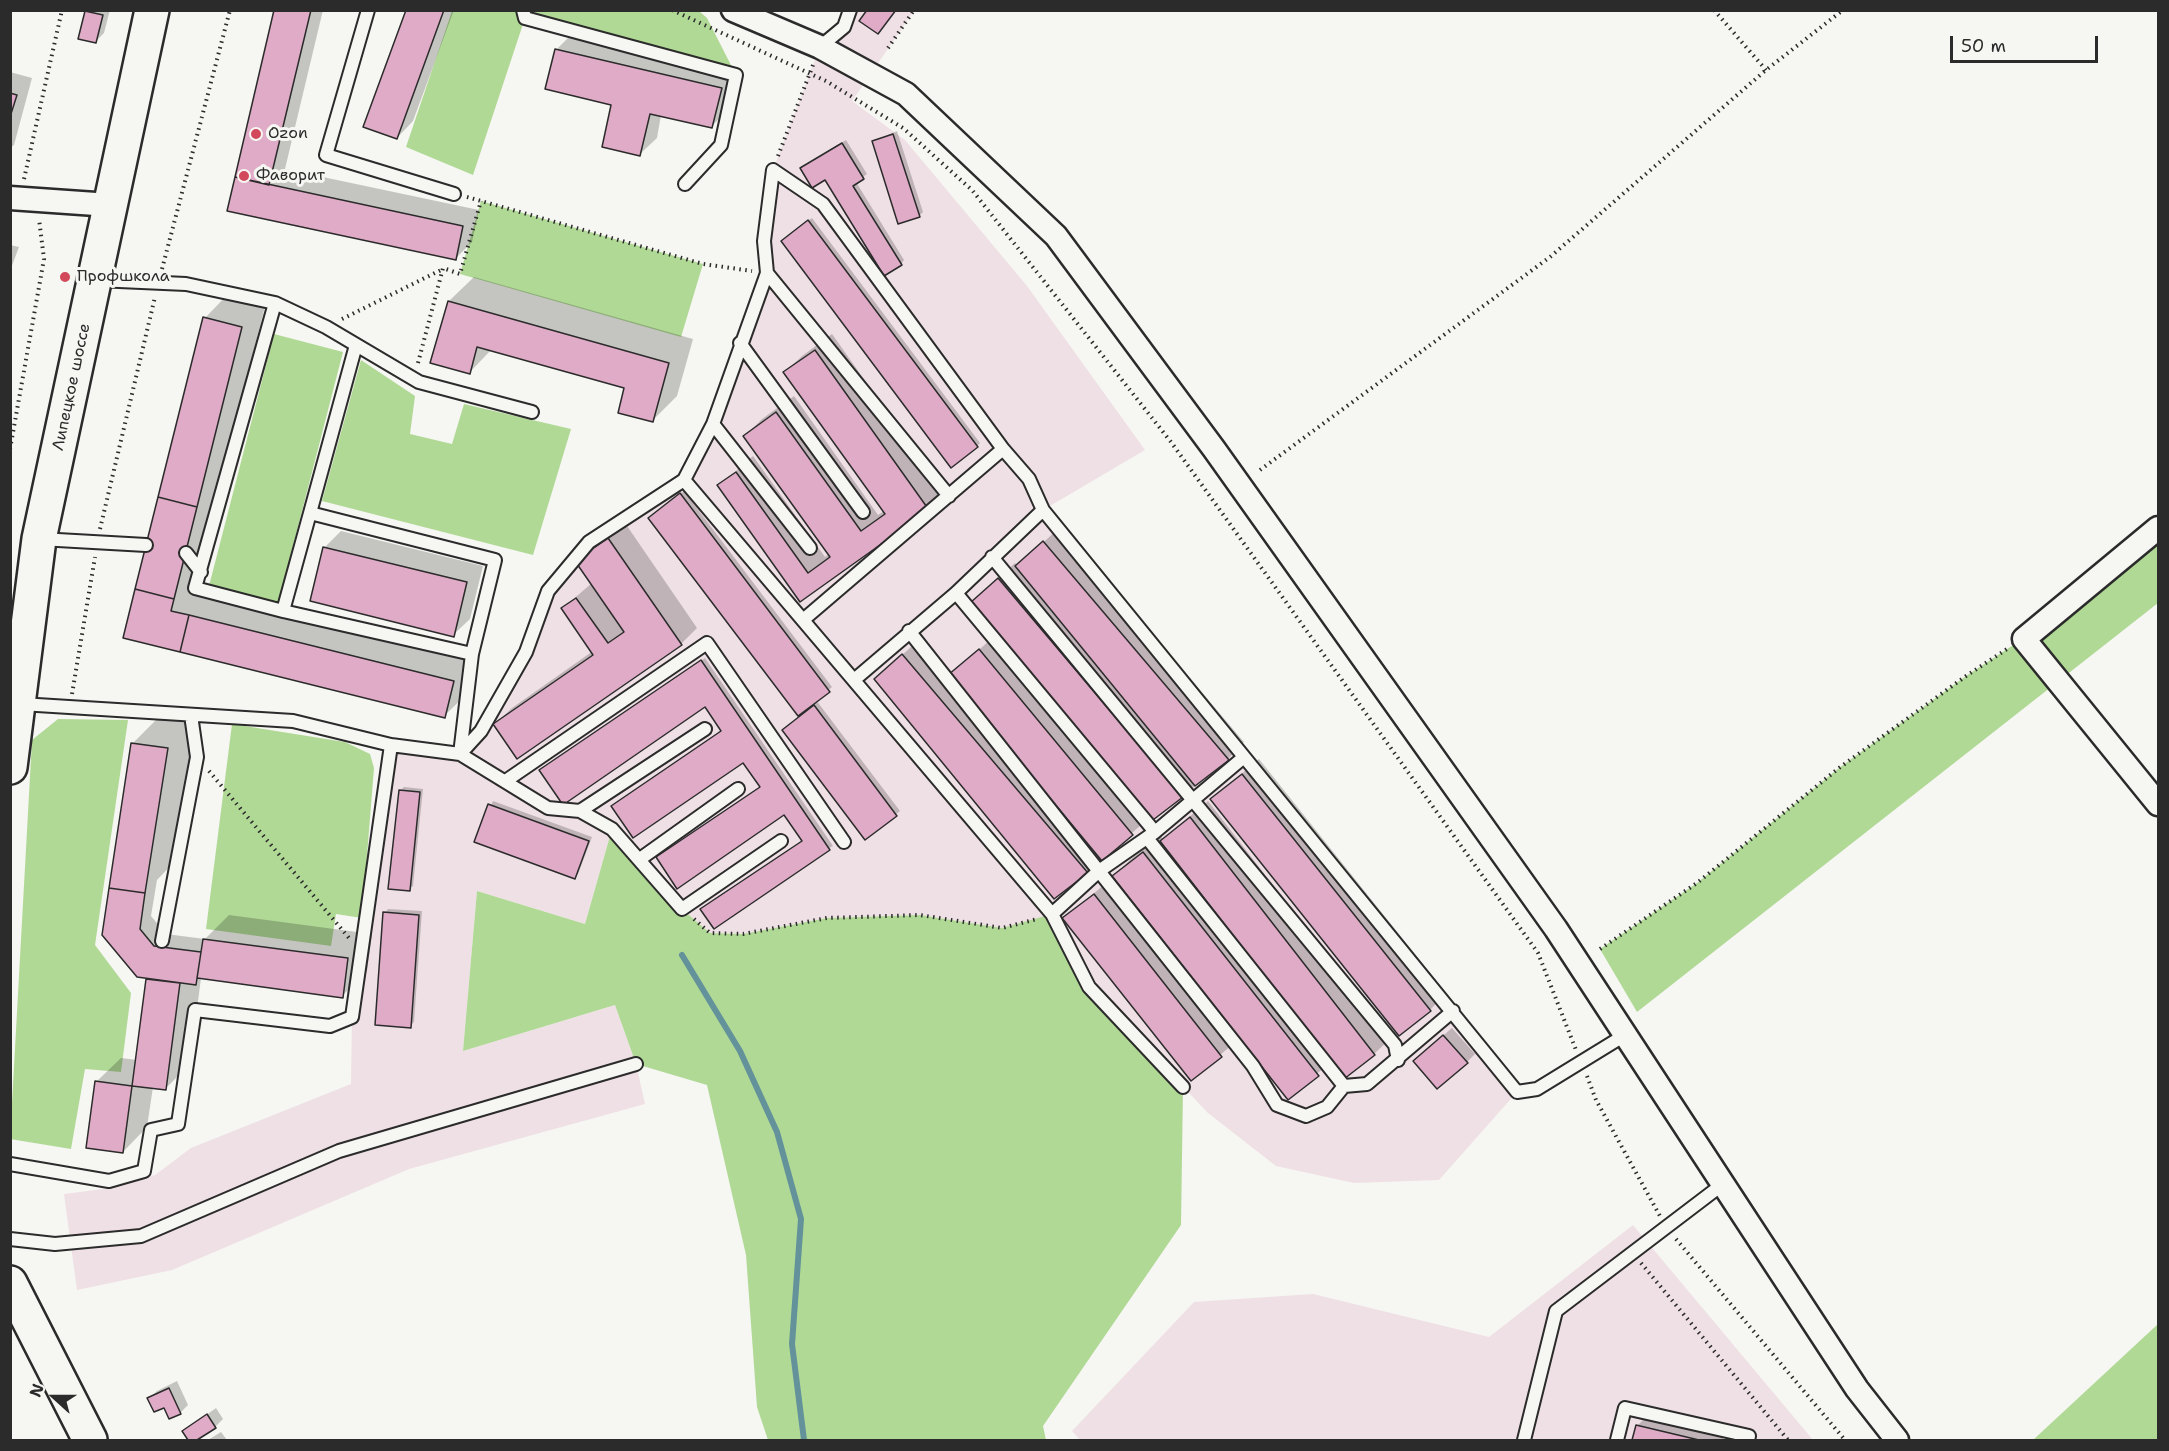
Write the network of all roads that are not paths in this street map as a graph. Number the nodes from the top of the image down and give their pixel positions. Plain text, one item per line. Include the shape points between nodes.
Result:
1 (152, 10) edge
2 (368, 10) edge
3 (523, 10) edge
4 (732, 10) edge
5 (850, 10) edge
6 (820, 47) junction
7 (685, 184) dead end
8 (454, 194) road end
9 (15, 198) edge
10 (110, 205) junction
11 (767, 273) junction
12 (96, 280) junction
13 (275, 303) junction
14 (740, 343) junction
15 (356, 345) junction
16 (532, 412) dead end
17 (713, 424) junction
18 (1003, 449) junction
19 (684, 480) junction
20 (949, 496) junction
21 (1043, 510) junction
22 (863, 512) dead end
23 (310, 513) junction
24 (2158, 528) edge
25 (39, 539) junction
26 (146, 544) dead end
27 (810, 548) dead end
28 (186, 553) dead end
29 (992, 557) junction
30 (201, 572) junction
31 (956, 593) junction
32 (283, 611) junction
33 (803, 620) junction
34 (909, 631) junction
35 (472, 654) junction
36 (854, 680) junction
37 (16, 703) junction
38 (191, 715) junction
39 (705, 729) dead end
40 (392, 745) junction
41 (460, 754) junction
42 (1244, 757) junction
43 (10, 767) edge
44 (507, 780) junction
45 (738, 789) dead end
46 (1195, 800) junction
47 (2158, 804) edge
48 (580, 811) junction
49 (1151, 835) junction
50 (781, 841) dead end
51 (844, 842) dead end
52 (640, 859) junction
53 (1099, 871) junction
54 (1052, 914) junction
55 (162, 941) dead end
56 (1453, 1011) junction
57 (1625, 1035) junction
58 (1398, 1060) junction
59 (636, 1064) dead end
60 (1344, 1086) junction
61 (1183, 1087) dead end
62 (10, 1164) edge
63 (1723, 1184) junction
64 (10, 1239) edge
65 (10, 1283) edge
66 (90, 1440) edge
67 (1524, 1440) edge
68 (1617, 1440) edge
69 (1748, 1440) edge
70 (1897, 1440) edge

1 - 10 main road, Липецкое шоссе
2 - 8 lane via 326,155
3 - 7 lane via 525,18 736,75 722,145
4 - 6 street
5 - 6 lane via 844,27
6 - 57 street via 906,94 1056,236 1214,449 1549,919
9 - 10 street
10 - 12 main road, Липецкое шоссе
11 - 14 lane
11 - 18 lane via 764,241 773,170 823,204
11 - 20 lane
12 - 13 lane via 186,284
12 - 25 main road, Липецкое шоссе
13 - 15 lane
13 - 30 lane
14 - 17 lane
14 - 22 lane
15 - 16 lane via 413,378
15 - 23 lane
17 - 19 lane
17 - 27 lane
18 - 20 lane
18 - 21 lane via 1029,479
19 - 33 lane
19 - 41 lane via 589,542 548,591 526,652 481,731
20 - 33 lane
21 - 29 lane
21 - 42 lane
23 - 32 lane
23 - 35 lane via 495,560
24 - 47 street via 2024,639
25 - 26 lane
25 - 37 main road, Липецкое шоссе
28 - 30 lane
29 - 31 lane
29 - 46 lane
30 - 32 lane via 195,588
31 - 34 lane
31 - 49 lane
32 - 35 lane
33 - 36 lane
34 - 36 lane
34 - 53 lane
35 - 41 lane
36 - 54 lane
37 - 38 lane
37 - 43 main road, Липецкое шоссе
38 - 40 lane via 293,720
38 - 55 lane via 197,757
39 - 48 lane
40 - 41 lane
40 - 62 lane via 352,1017 330,1026 195,1010 178,1124 151,1130 144,1171 109,1181
41 - 44 lane
42 - 46 lane
42 - 56 lane
44 - 48 lane via 548,808
44 - 51 lane via 706,643
45 - 52 lane
46 - 49 lane
46 - 58 lane via 1395,1045
48 - 52 lane via 612,829
49 - 53 lane
49 - 60 lane
50 - 52 lane via 682,909
53 - 54 lane
53 - 60 lane via 1253,1066 1277,1105 1306,1116 1327,1107
54 - 61 lane via 1089,987
56 - 57 lane via 1517,1092 1537,1089
56 - 58 lane
57 - 63 street
58 - 60 lane via 1367,1084
59 - 64 lane via 339,1151 141,1236 55,1244
63 - 67 lane via 1556,1311
63 - 70 street via 1857,1389
65 - 66 main road
68 - 69 lane via 1625,1408 1749,1436

